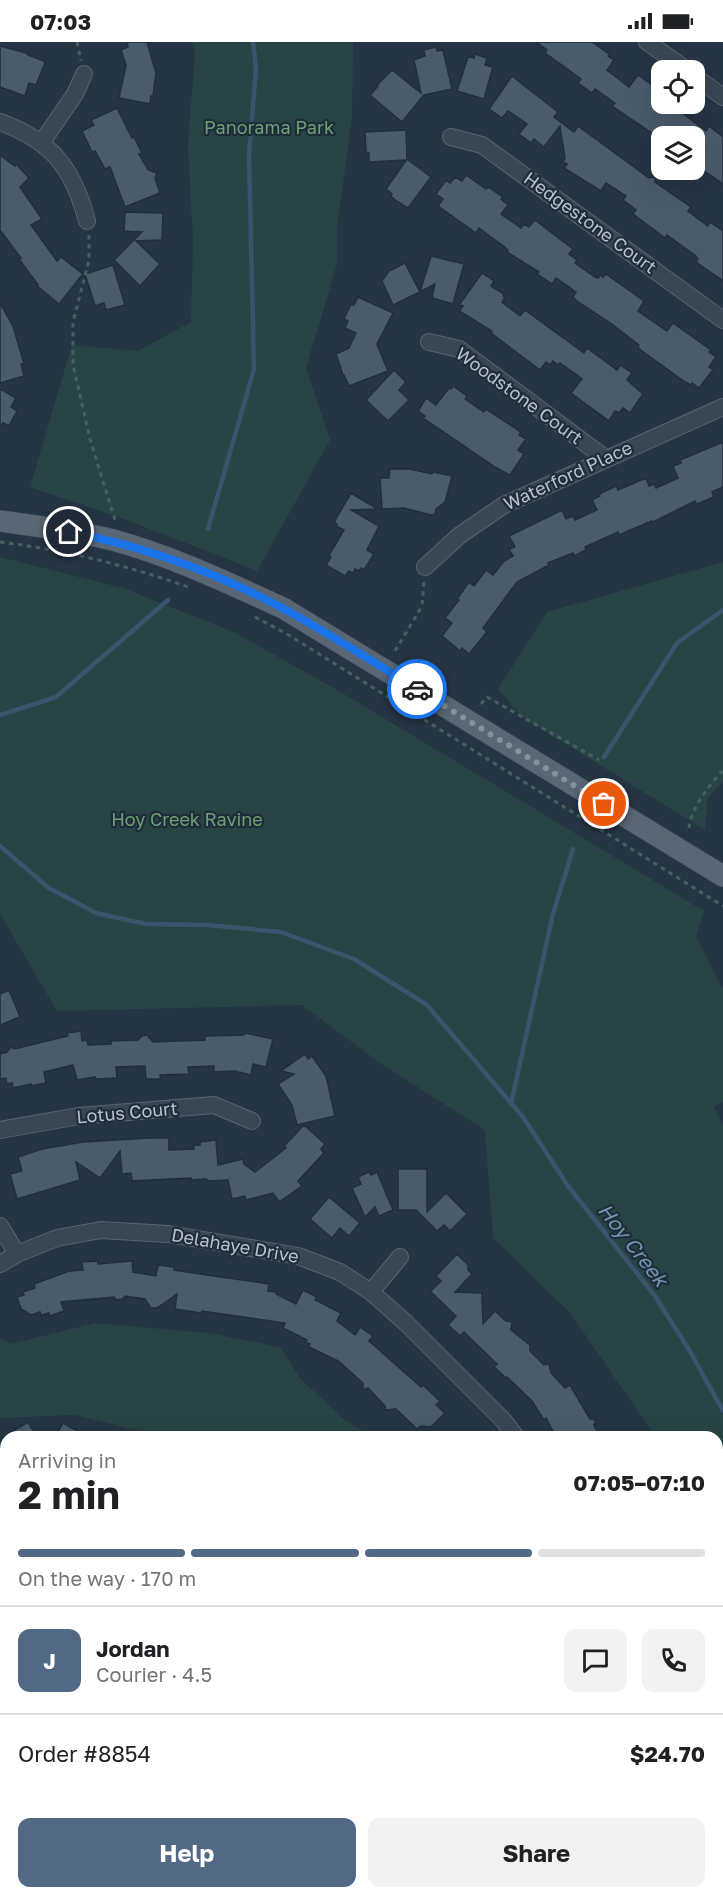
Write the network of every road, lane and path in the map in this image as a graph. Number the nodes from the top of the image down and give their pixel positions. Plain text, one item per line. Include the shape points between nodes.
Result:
1 (647, 42) edge
2 (673, 60) edge
3 (84, 74) dead end
4 (705, 84) edge
5 (723, 97) edge
6 (0, 122) edge
7 (451, 137) dead end
8 (42, 142) junction
9 (87, 220) joint
10 (723, 320) edge
11 (429, 342) dead end
12 (723, 407) edge
13 (605, 458) junction
14 (0, 521) edge
15 (112, 540) junction
16 (0, 542) edge
17 (426, 567) joint
18 (199, 591) dead end
19 (249, 613) dead end
20 (395, 651) dead end
21 (481, 704) dead end
22 (599, 760) dead end
23 (723, 770) edge
24 (689, 828) dead end
25 (723, 876) edge
26 (723, 906) edge
27 (252, 1121) dead end
28 (0, 1130) edge
29 (0, 1226) edge
30 (17, 1254) junction
31 (400, 1257) dead end
32 (0, 1264) edge
33 (371, 1292) junction
34 (512, 1431) edge

1 - 2 street
3 - 8 street
4 - 5 street
6 - 8 street
7 - 10 street, Hedgestone Court via 482,145
8 - 9 street via 66,170 81,197
9 - 15 path via 89,260 73,322 73,365 115,520
11 - 13 street, Woodstone Court via 459,349
12 - 13 street, Waterford Place
13 - 17 street, Waterford Place via 488,514
14 - 15 main road
15 - 25 main road via 221,579 283,608
16 - 18 path via 95,558
17 - 20 path via 422,606
19 - 26 path
21 - 22 path via 487,697
23 - 24 path via 705,791
27 - 28 street, Lotus Court via 214,1106 79,1116
29 - 30 street
30 - 32 street, Delahaye Drive
30 - 33 street, Delahaye Drive via 81,1233 141,1231 298,1256 340,1272
31 - 33 street
33 - 34 street, Delahaye Drive

